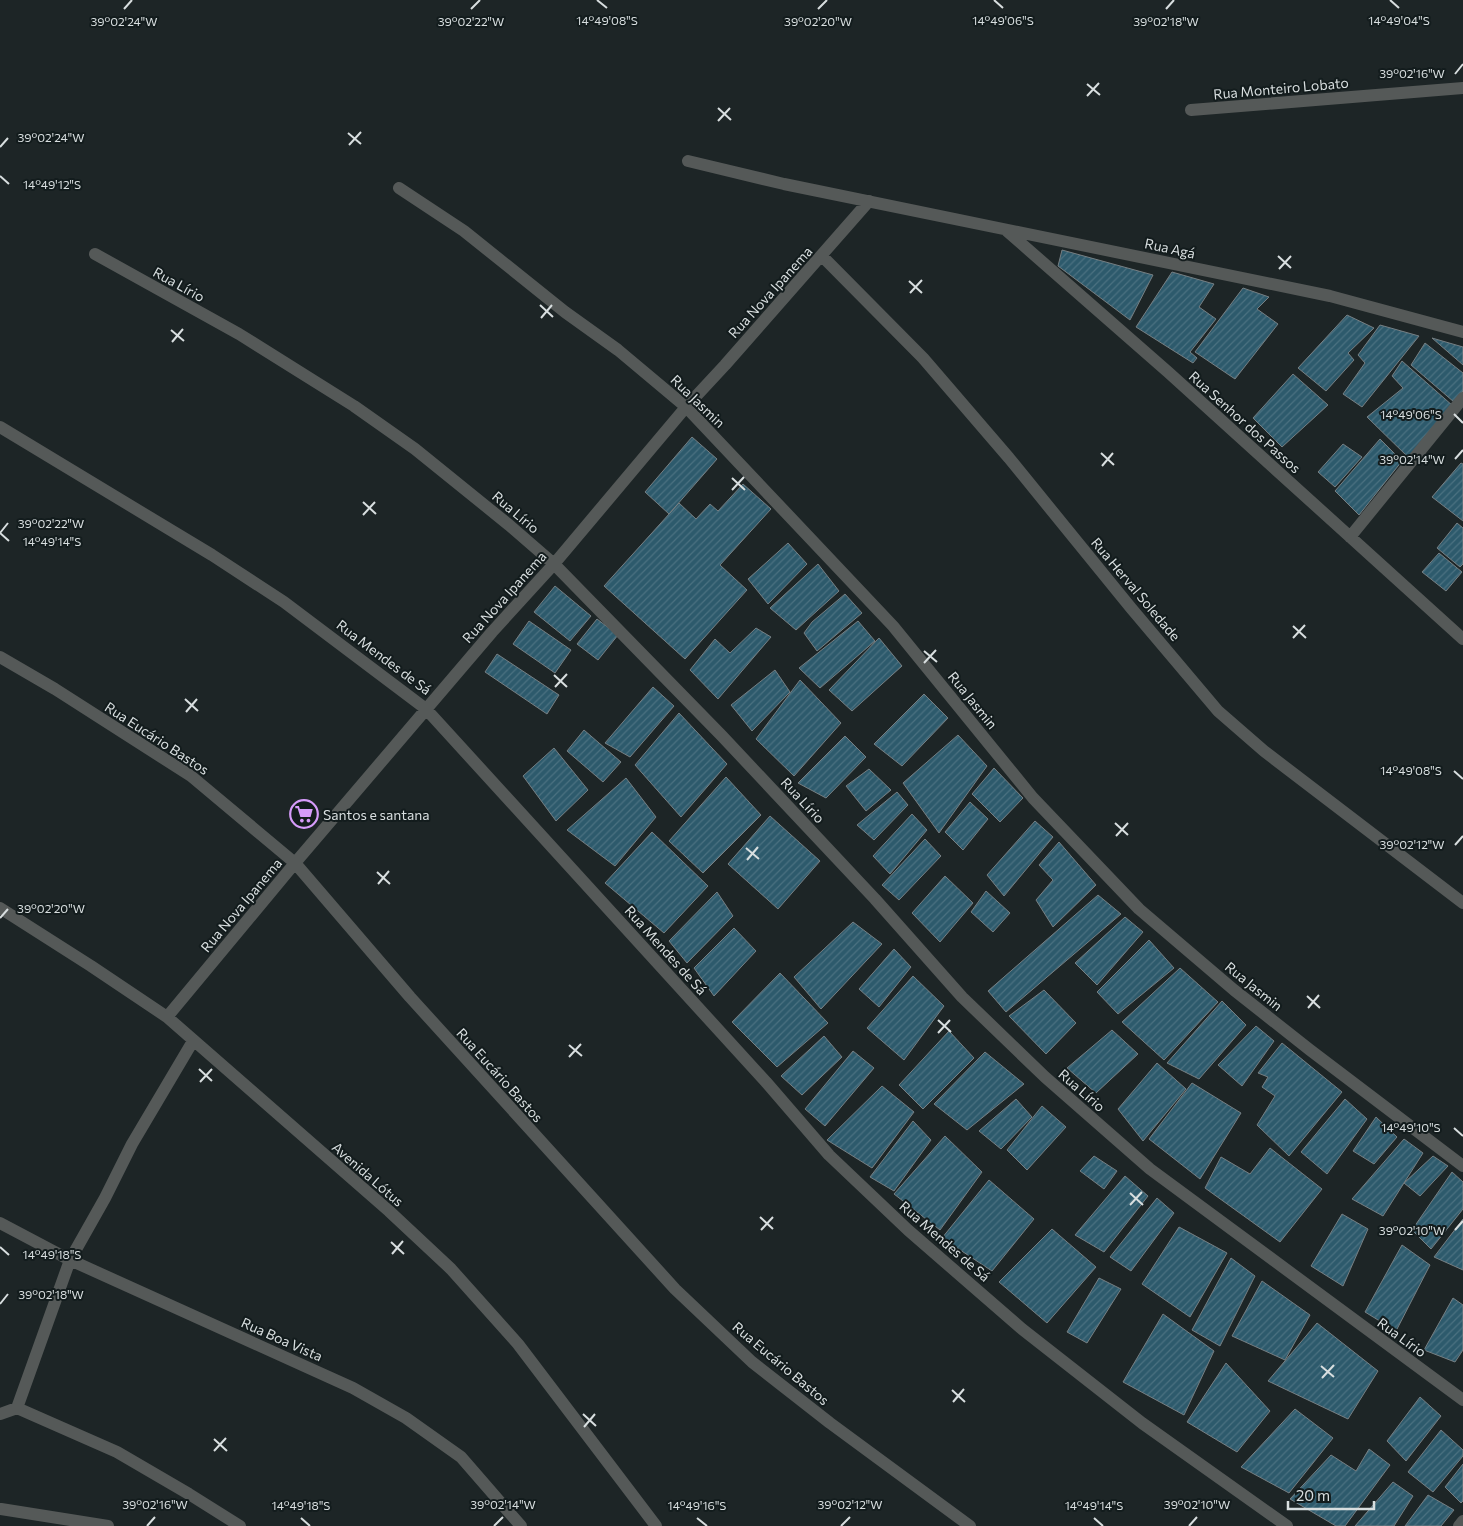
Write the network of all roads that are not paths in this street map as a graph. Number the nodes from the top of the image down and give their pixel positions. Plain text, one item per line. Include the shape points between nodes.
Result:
1 (1463, 88) edge
2 (1191, 110) dead end
3 (688, 160) dead end
4 (399, 188) dead end
5 (868, 201) junction
6 (1005, 229) junction
7 (95, 254) dead end
8 (822, 256) junction
9 (1463, 332) edge
10 (1463, 398) edge
11 (686, 406) junction
12 (0, 427) edge
13 (1350, 537) junction
14 (554, 564) junction
15 (1463, 639) edge
16 (0, 657) edge
17 (426, 709) junction
18 (295, 863) junction
19 (1463, 902) edge
20 (0, 908) edge
21 (167, 1017) junction
22 (193, 1041) junction
23 (1463, 1166) edge
24 (0, 1223) edge
25 (70, 1260) junction
26 (1463, 1400) edge
27 (17, 1408) junction
28 (0, 1414) edge
29 (1, 1509) edge
30 (1463, 1521) edge
31 (108, 1526) edge
32 (240, 1526) edge
33 (521, 1526) edge
34 (656, 1526) edge
35 (970, 1526) edge
36 (1287, 1526) edge
37 (1459, 1526) edge

1 - 2 street, Rua Monteiro Lobato
3 - 5 street, Rua Agá
4 - 11 street, Rua Jasmin via 464,231
5 - 6 street, Rua Agá
5 - 8 street, Rua Nova Ipanema
6 - 9 street, Rua Agá via 1330,296
6 - 13 street, Rua Senhor dos Passos
7 - 14 street, Rua Lírio via 239,334 354,406 430,462
8 - 11 street, Rua Nova Ipanema
8 - 19 street, Rua Herval Soledade via 923,358 1218,711 1264,751
10 - 13 street
11 - 14 street, Rua Nova Ipanema
11 - 23 street, Rua Jasmin via 893,626 1033,798 1139,909 1242,996
12 - 17 street, Rua Mendes de Sá via 284,602
13 - 15 street, Rua Senhor dos Passos
14 - 17 street, Rua Nova Ipanema
14 - 26 street, Rua Lírio via 722,736 962,997 1045,1077 1150,1169
16 - 18 street, Rua Eucário Bastos via 191,776
17 - 18 street, Rua Nova Ipanema
17 - 36 street, Rua Mendes de Sá via 829,1155 886,1210 1022,1329 1119,1406
18 - 21 street, Rua Nova Ipanema
18 - 35 street, Rua Eucário Bastos via 410,997 675,1289 752,1362
20 - 21 street, Avenida Lótus
21 - 22 street, Avenida Lótus
22 - 25 street via 132,1144
22 - 34 street, Avenida Lótus via 451,1269 518,1344
24 - 25 street, Rua Boa Vista
25 - 27 street
25 - 33 street, Rua Boa Vista via 353,1388 406,1418 461,1457
27 - 28 street
27 - 32 street via 117,1452
29 - 31 street
30 - 37 street

